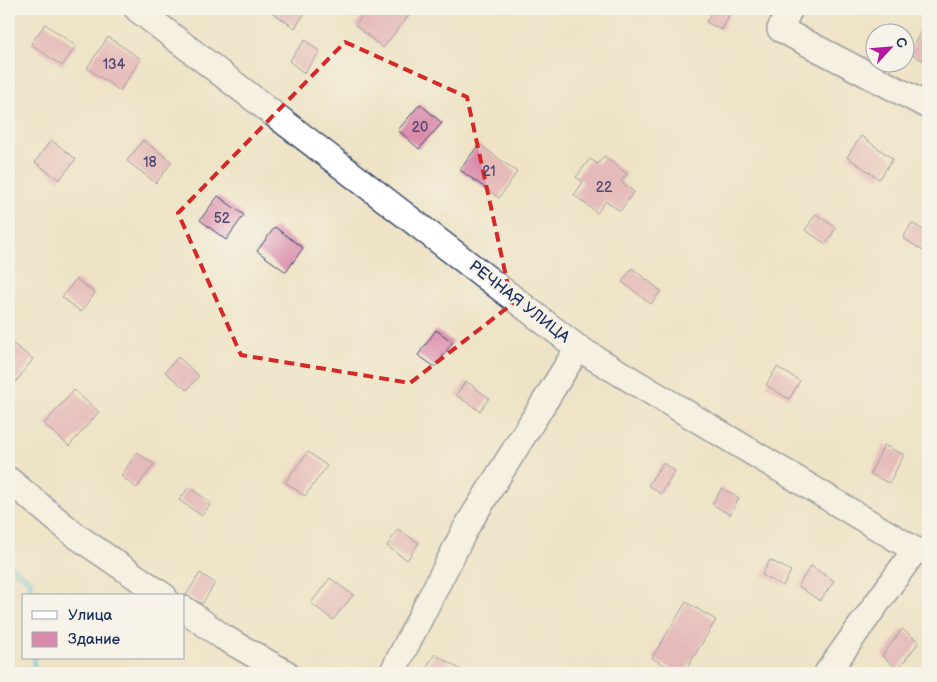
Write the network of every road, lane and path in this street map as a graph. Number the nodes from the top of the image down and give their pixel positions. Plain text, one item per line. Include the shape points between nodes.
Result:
1 (137, 9) edge
2 (785, 19) edge
3 (928, 106) edge
4 (578, 348) junction
5 (9, 480) edge
6 (922, 551) edge
7 (161, 594) edge
8 (185, 611) edge
9 (286, 673) edge
10 (392, 673) edge
11 (827, 673) edge

1 - 4 street, РЕЧНАЯ УЛИЦА
2 - 3 street
4 - 6 street, РЕЧНАЯ УЛИЦА
4 - 10 street via 467,526
5 - 7 street via 76,535
6 - 11 street
8 - 9 street

